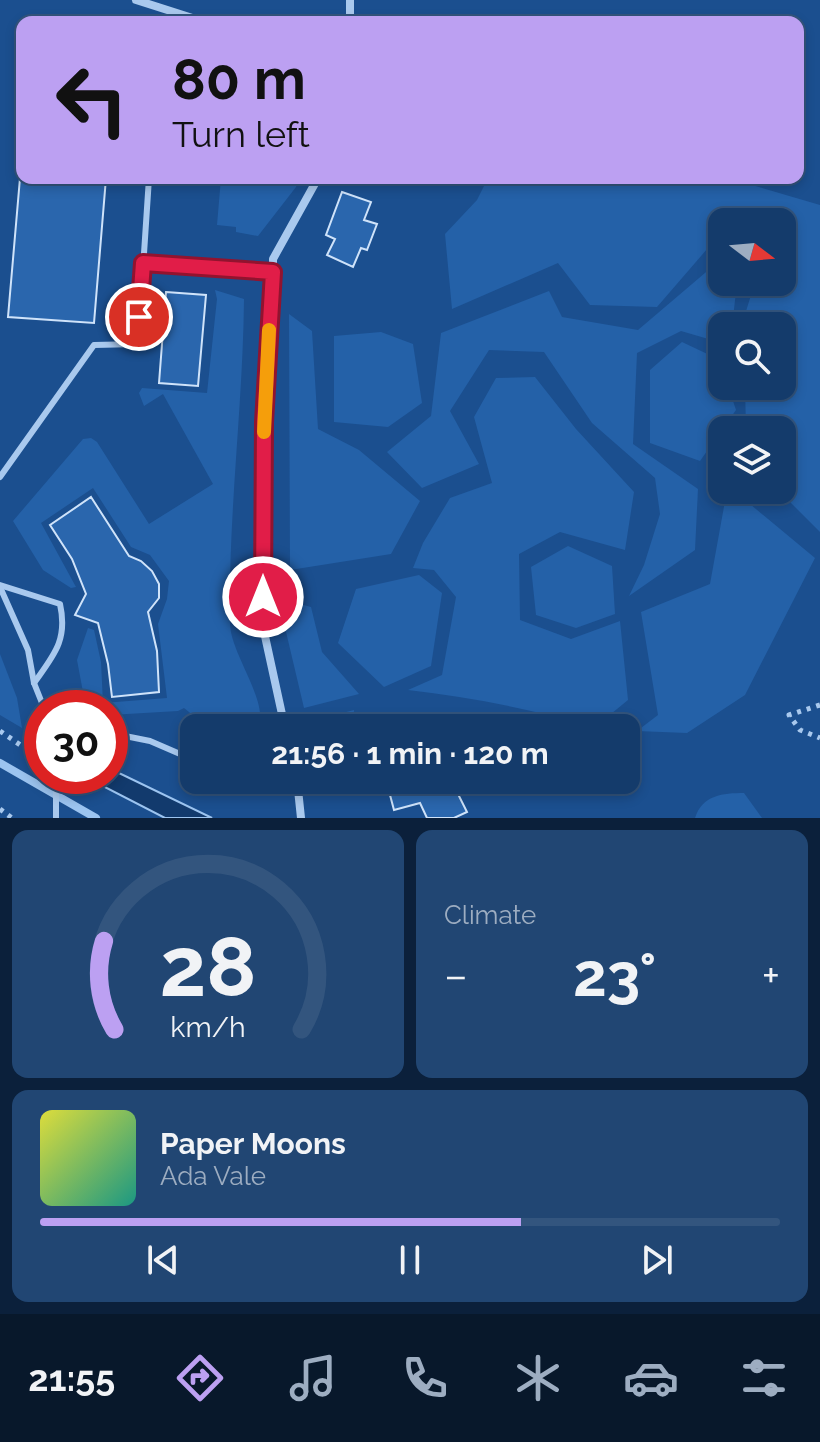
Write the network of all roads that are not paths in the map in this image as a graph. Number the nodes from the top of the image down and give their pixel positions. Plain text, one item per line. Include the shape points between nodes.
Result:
1 (136, 0) edge
2 (186, 16) edge
3 (149, 184) edge
4 (315, 184) edge
5 (143, 263) junction
6 (273, 272) junction
7 (0, 477) edge
8 (0, 586) edge
9 (34, 683) junction
10 (37, 690) edge
11 (282, 714) edge
12 (128, 737) edge
13 (180, 754) edge
14 (56, 794) edge
15 (298, 794) edge
16 (56, 818) edge
17 (301, 818) edge

1 - 2 street
3 - 5 lane
4 - 6 street via 273,259
5 - 6 lane
5 - 7 lane via 138,344 94,345
6 - 11 street via 264,422 263,627
8 - 9 lane via 28,650
8 - 9 lane via 60,604 60,647
9 - 10 lane
12 - 13 lane
14 - 16 lane
15 - 17 street

